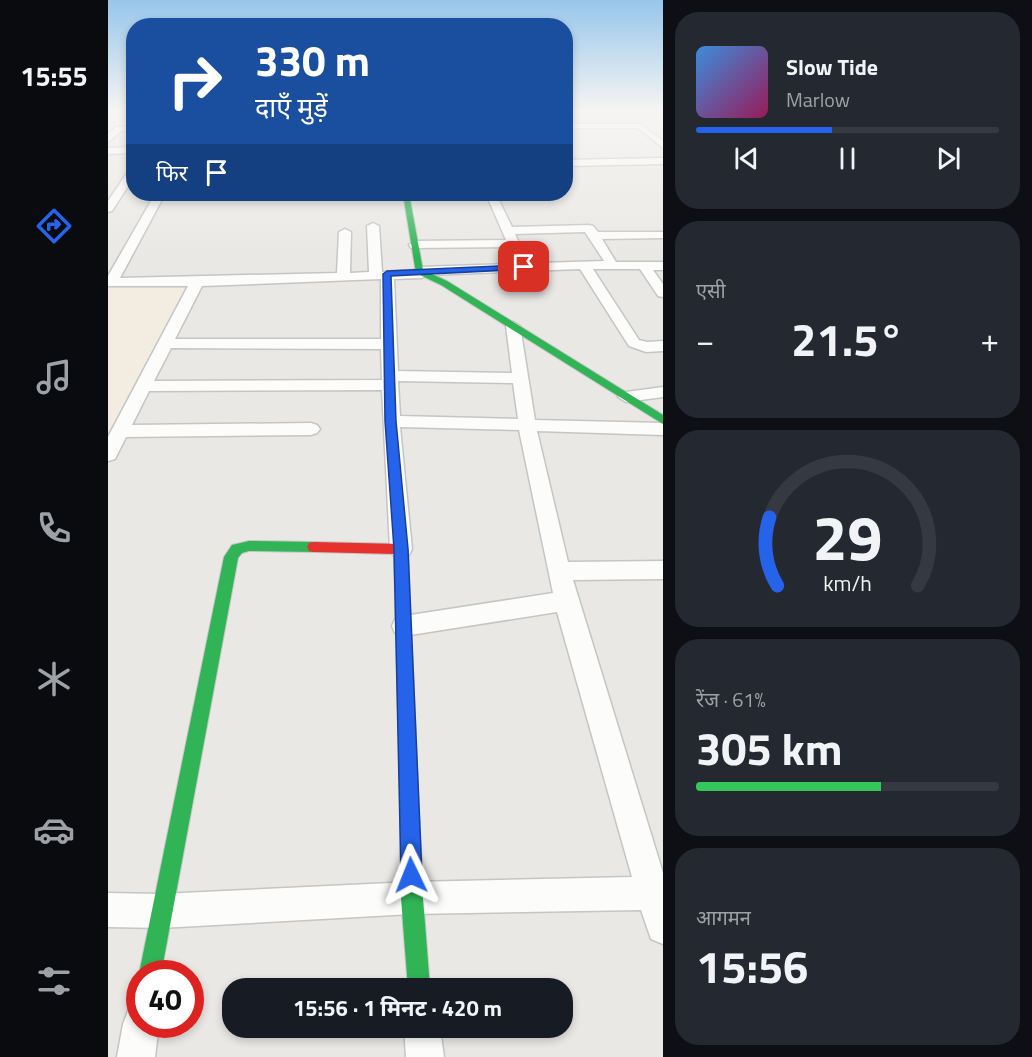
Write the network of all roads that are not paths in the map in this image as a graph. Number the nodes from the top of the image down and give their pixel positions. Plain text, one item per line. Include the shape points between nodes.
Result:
1 (663, 162) edge
2 (573, 163) edge
3 (126, 181) edge
4 (156, 201) edge
5 (407, 201) edge
6 (494, 201) edge
7 (110, 204) edge
8 (373, 226) dead end
9 (633, 228) junction
10 (345, 232) dead end
11 (594, 233) junction
12 (663, 234) edge
13 (511, 237) junction
14 (415, 245) junction
15 (584, 265) junction
16 (612, 265) junction
17 (643, 266) junction
18 (661, 266) edge
19 (524, 267) junction
20 (421, 273) junction
21 (382, 274) junction
22 (343, 276) junction
23 (109, 282) edge
24 (197, 282) junction
25 (663, 293) edge
26 (513, 326) junction
27 (165, 343) junction
28 (389, 344) junction
29 (663, 346) edge
30 (521, 378) junction
31 (390, 381) junction
32 (144, 386) junction
33 (663, 392) edge
34 (626, 397) junction
35 (663, 420) edge
36 (391, 421) junction
37 (527, 424) junction
38 (311, 429) dead end
39 (663, 429) edge
40 (120, 431) junction
41 (108, 454) edge
42 (401, 549) junction
43 (663, 570) edge
44 (560, 571) junction
45 (566, 601) junction
46 (404, 626) junction
47 (652, 893) junction
48 (412, 898) junction
49 (108, 910) edge
50 (161, 911) junction
51 (663, 927) edge
52 (152, 960) edge
53 (418, 978) edge
54 (139, 1038) edge
55 (423, 1038) edge
56 (136, 1057) edge
57 (425, 1057) edge

1 - 2 street
3 - 7 street
4 - 23 street
5 - 14 street
6 - 13 street
8 - 21 street
9 - 11 street
9 - 12 street
9 - 18 street
10 - 22 street
11 - 13 street via 580,228
11 - 16 street
13 - 14 street
13 - 19 street
14 - 20 street
15 - 16 street
15 - 19 street
15 - 29 street via 634,343
16 - 17 street
17 - 18 street
17 - 25 street
19 - 20 street
20 - 21 street
20 - 26 street
21 - 22 street
21 - 28 street
22 - 24 street
23 - 24 street
24 - 27 street
26 - 30 street
26 - 34 street
27 - 28 street
27 - 32 street
28 - 31 street
30 - 31 street
30 - 37 street
31 - 32 street
31 - 36 street
32 - 40 street
33 - 34 street
34 - 35 street
36 - 37 street
36 - 42 street
37 - 39 street
37 - 44 street
38 - 40 street
40 - 41 street
42 - 46 street
42 - 50 street via 249,546 237,549 231,557
43 - 44 street
44 - 45 street
45 - 46 street
45 - 47 street
46 - 48 street
47 - 48 street
47 - 51 street
48 - 50 street
48 - 53 street
49 - 50 street
50 - 52 street
54 - 56 street
55 - 57 street

